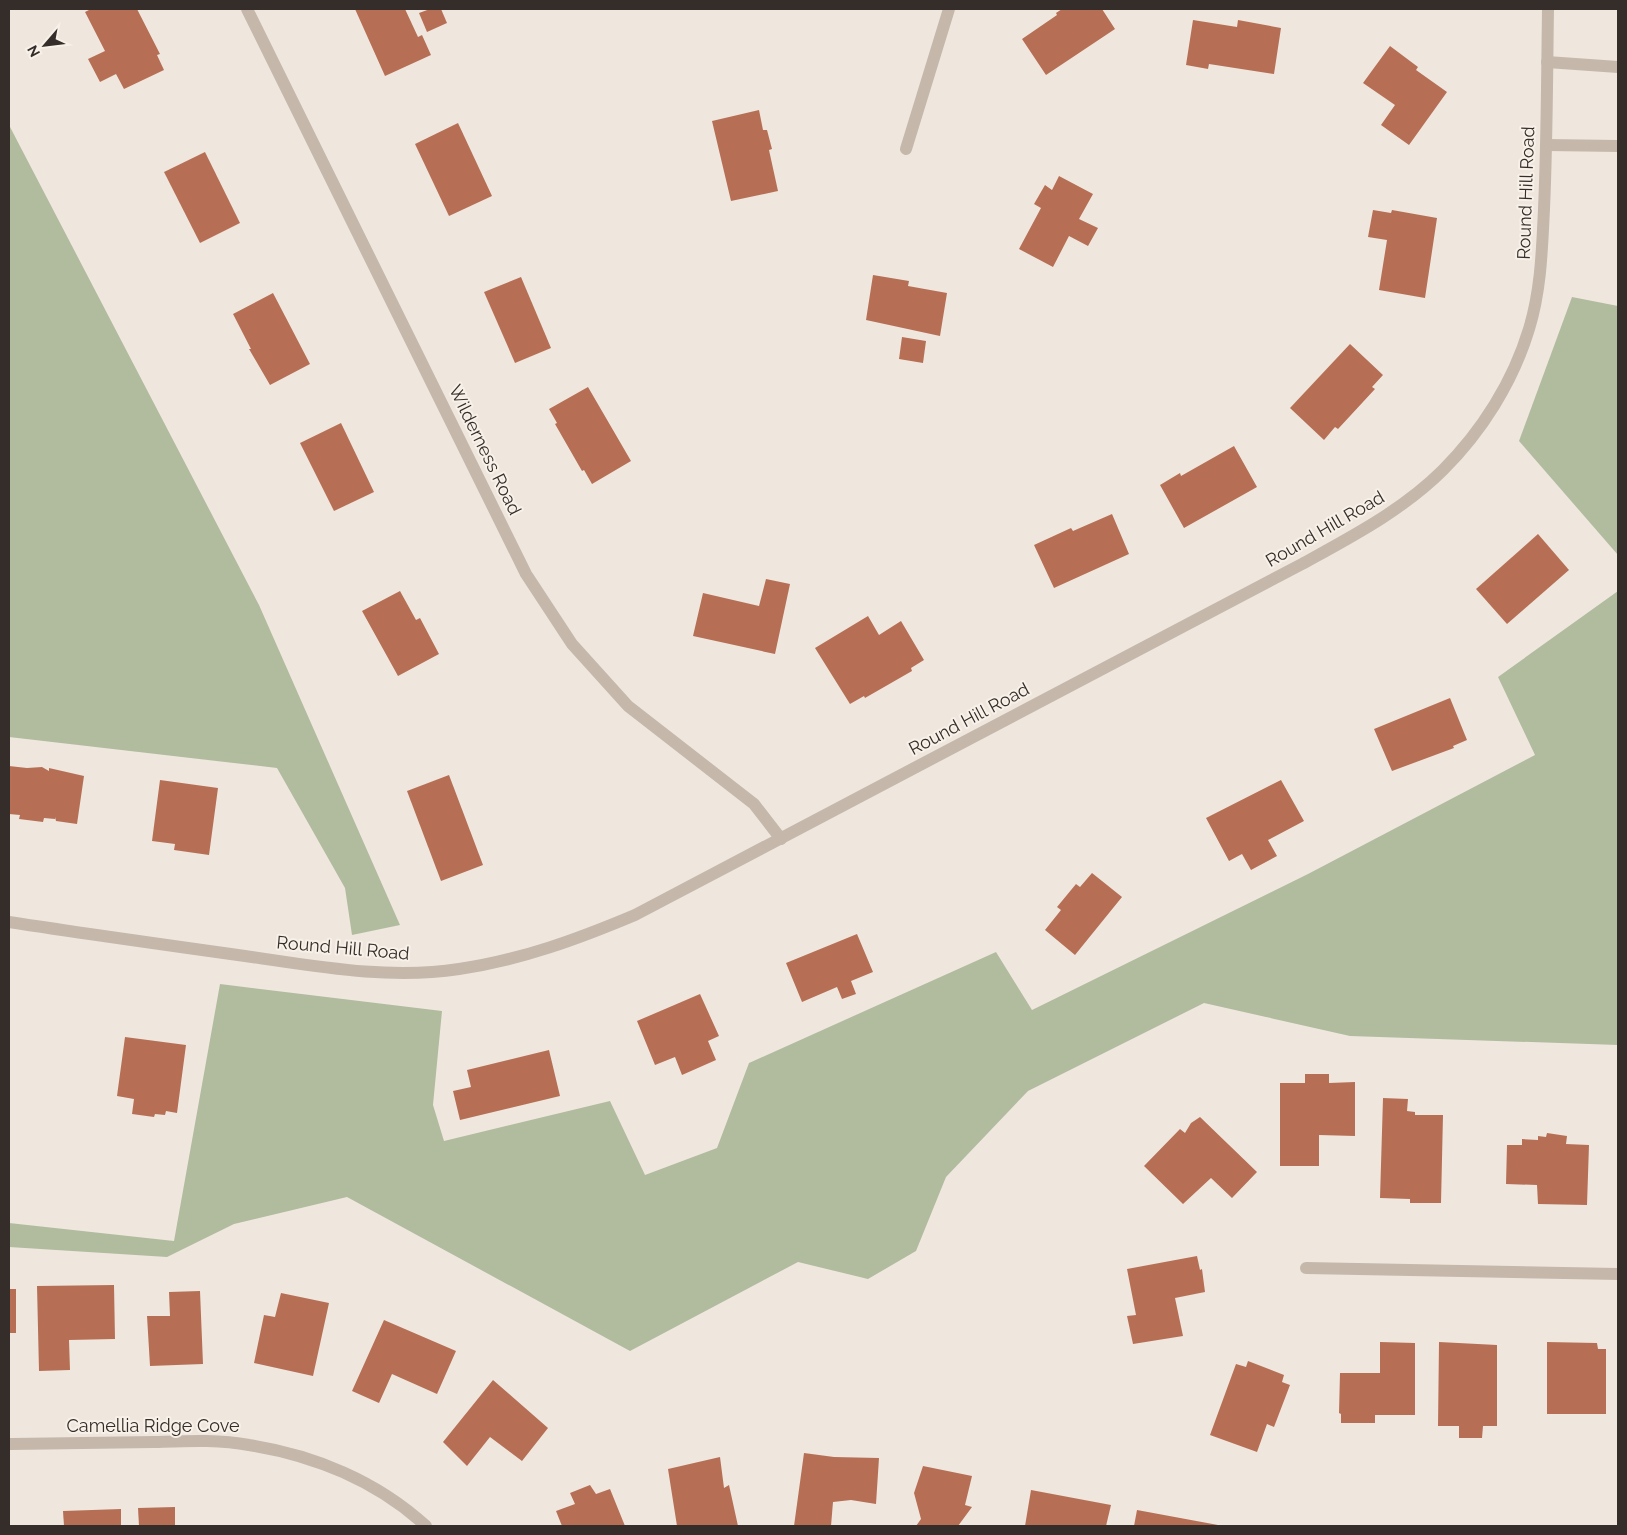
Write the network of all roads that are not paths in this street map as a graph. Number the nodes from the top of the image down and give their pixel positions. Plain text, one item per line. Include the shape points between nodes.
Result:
1 (247, 9) edge
2 (949, 9) edge
3 (1548, 9) edge
4 (1547, 62) junction
5 (1618, 67) edge
6 (1547, 145) junction
7 (1618, 146) edge
8 (906, 150) dead end
9 (781, 839) junction
10 (9, 922) edge
11 (1306, 1268) dead end
12 (1618, 1274) edge
13 (9, 1444) edge
14 (426, 1526) edge

1 - 9 street, Wilderness Road via 526,574 572,644 622,700 754,804
2 - 8 street
3 - 4 street, Round Hill Road
4 - 5 street
4 - 6 street, Round Hill Road
6 - 7 street
6 - 9 street, Round Hill Road via 1541,277 1529,329 1511,376 1493,408 1443,470 1369,526 1302,564
9 - 10 street, Round Hill Road via 636,915 582,938 522,957 458,970 398,973 347,970
11 - 12 street
13 - 14 street, Camellia Ridge Cove via 196,1441 247,1444 294,1454 338,1470 377,1489 408,1509

